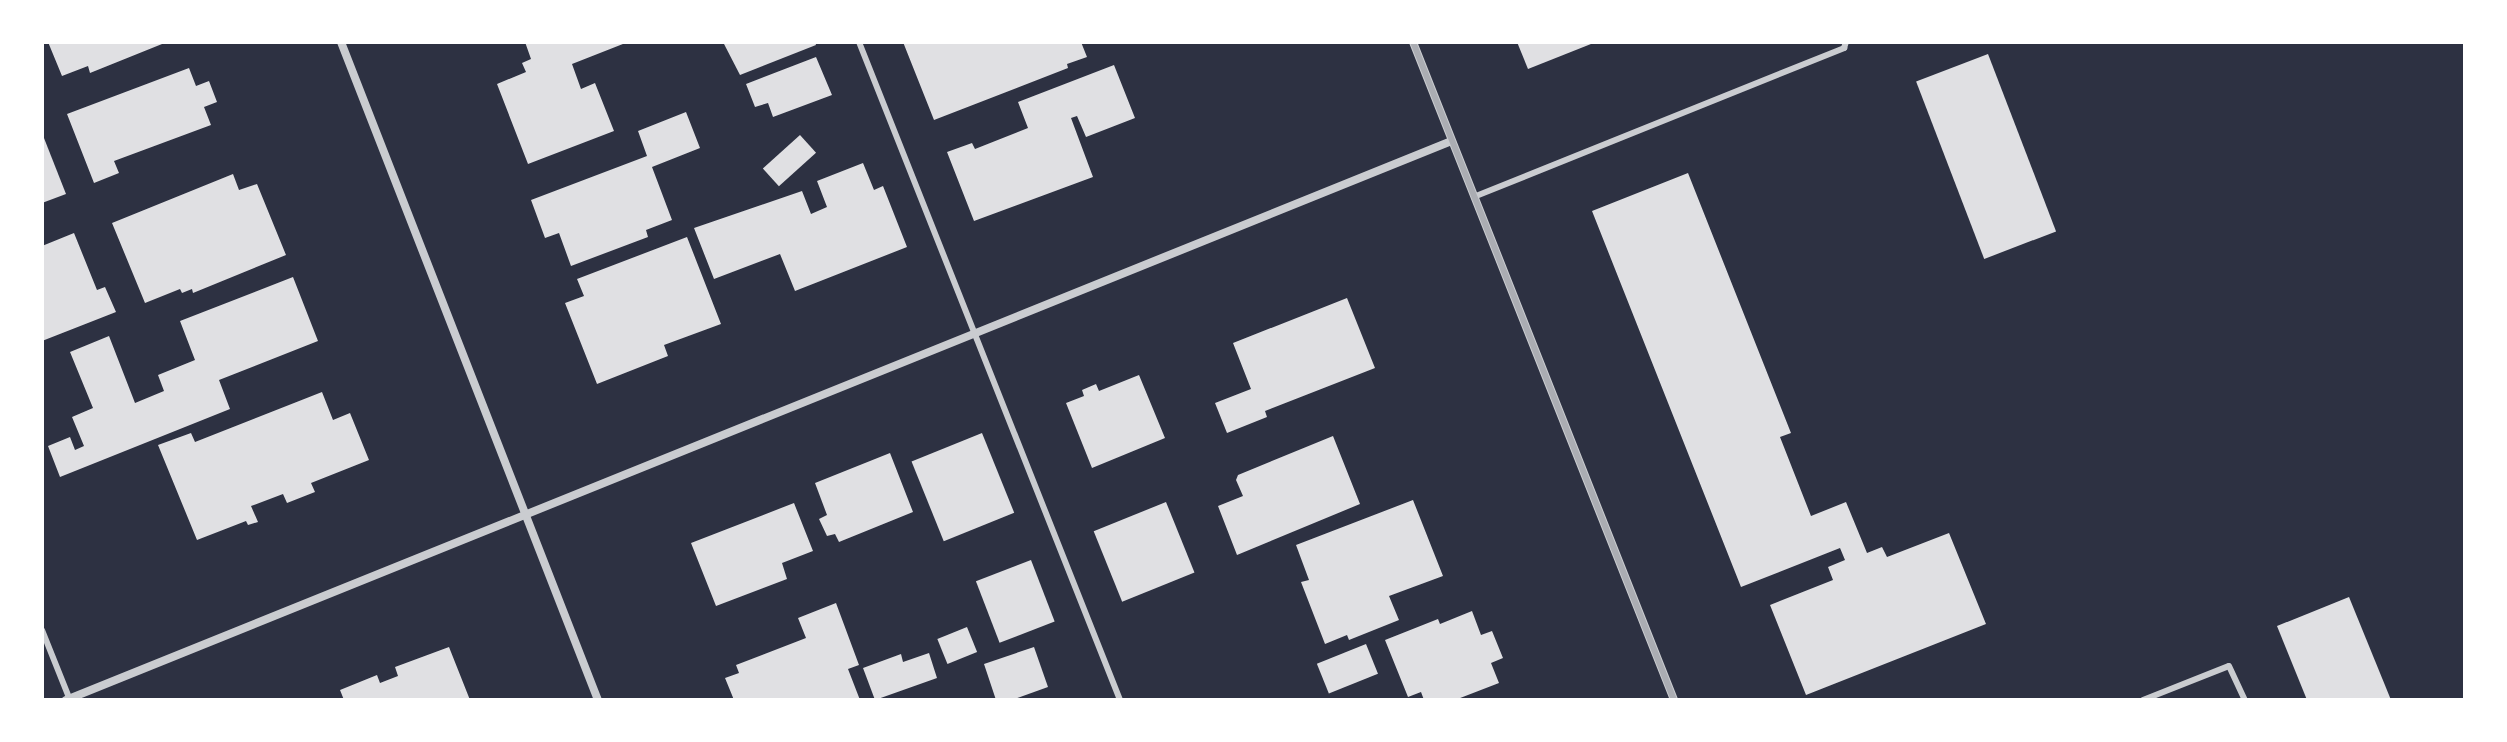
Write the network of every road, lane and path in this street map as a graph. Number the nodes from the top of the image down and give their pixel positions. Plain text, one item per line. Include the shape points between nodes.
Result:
1 (341, 42) edge
2 (859, 42) edge
3 (1413, 42) edge
4 (1846, 42) edge
5 (1452, 141) junction
6 (1476, 196) junction
7 (975, 336) junction
8 (525, 517) junction
9 (42, 630) edge
10 (69, 700) edge
11 (598, 700) edge
12 (1120, 700) edge
13 (1674, 700) edge
14 (2143, 700) edge
15 (2245, 700) edge

1 - 8 street
2 - 7 lane
3 - 5 street
4 - 6 lane via 1844,48
5 - 6 street
5 - 7 street
6 - 13 street
7 - 8 street
7 - 12 lane
8 - 10 street
8 - 11 street
9 - 10 lane
14 - 15 lane via 2229,666

